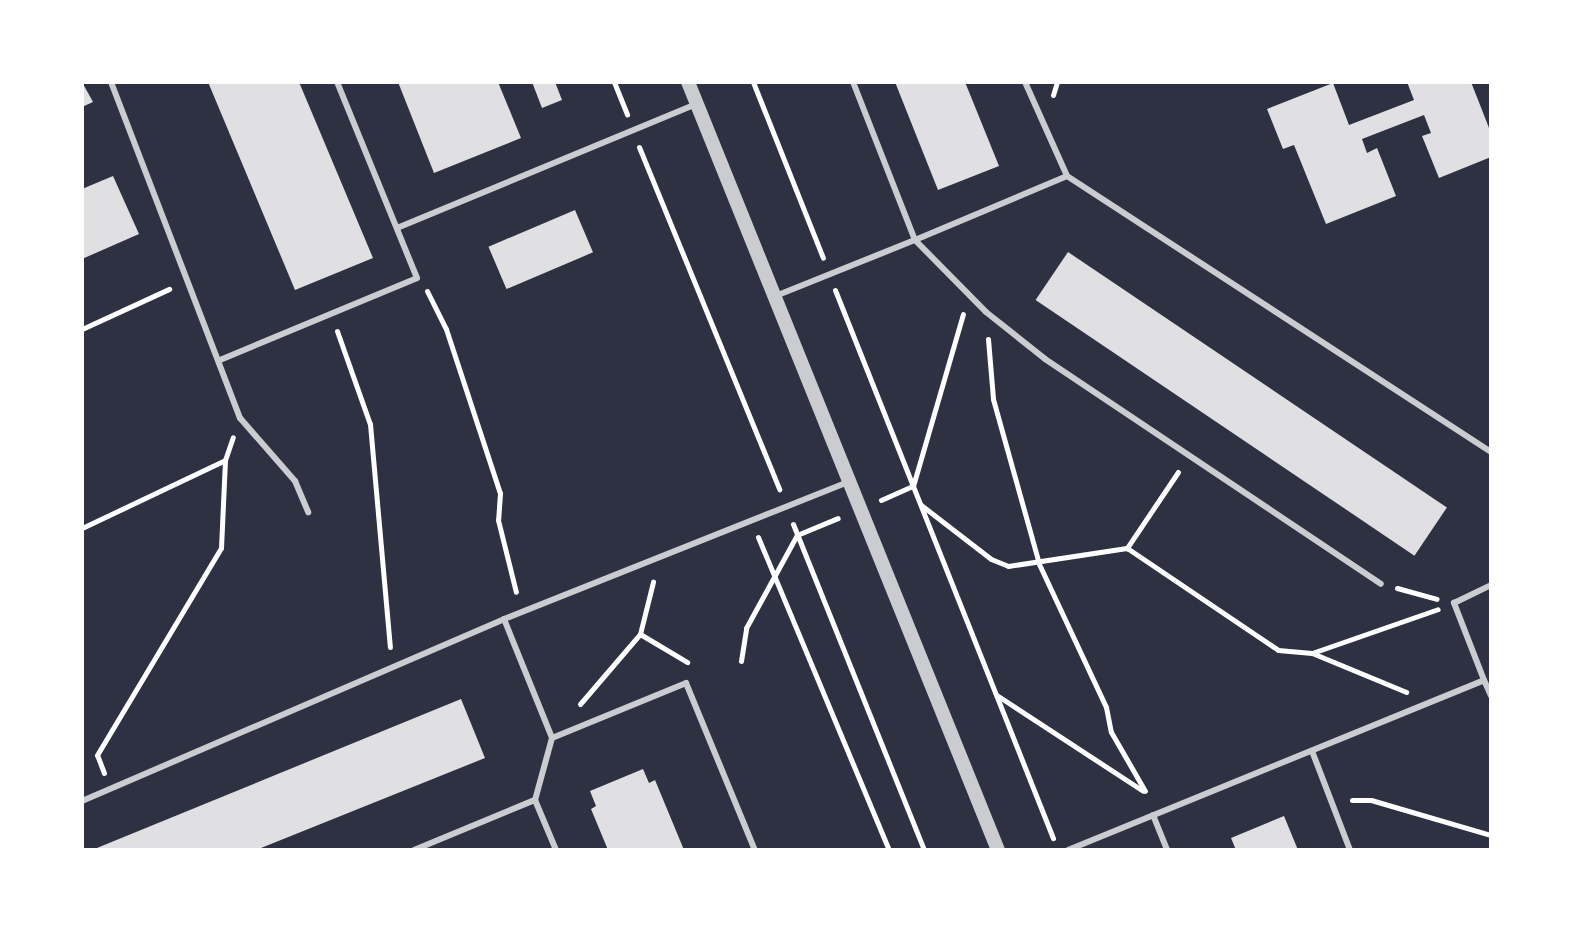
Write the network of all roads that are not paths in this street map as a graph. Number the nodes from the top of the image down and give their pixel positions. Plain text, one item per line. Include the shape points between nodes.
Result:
1 (111, 82) edge
2 (337, 82) edge
3 (688, 82) edge
4 (853, 82) edge
5 (1025, 82) edge
6 (697, 104) junction
7 (1067, 176) junction
8 (397, 228) junction
9 (915, 240) junction
10 (778, 295) junction
11 (220, 360) junction
12 (1491, 452) edge
13 (852, 481) junction
14 (308, 512) dead end
15 (1381, 584) road end
16 (1491, 585) edge
17 (504, 619) junction
18 (1484, 680) junction
19 (1491, 696) edge
20 (552, 738) junction
21 (1312, 751) junction
22 (535, 800) junction
23 (82, 801) edge
24 (1153, 815) junction
25 (414, 850) edge
26 (556, 850) edge
27 (755, 850) edge
28 (998, 850) edge
29 (1068, 850) edge
30 (1167, 850) edge
31 (1350, 850) edge

1 - 11 lane
2 - 8 lane
3 - 6 street
4 - 9 lane
5 - 7 lane
6 - 8 lane
6 - 10 street
7 - 9 lane
7 - 12 lane
8 - 11 lane via 417,278
9 - 10 lane
9 - 15 lane via 986,312 1045,359
10 - 13 street
11 - 14 lane via 240,418 295,481
13 - 17 lane
13 - 28 street
16 - 18 lane via 1454,603
17 - 20 lane
17 - 23 lane
18 - 19 lane
18 - 21 lane
20 - 22 lane
20 - 27 lane via 686,683
21 - 24 lane
21 - 31 lane
22 - 25 lane
22 - 26 lane
24 - 29 lane
24 - 30 lane

